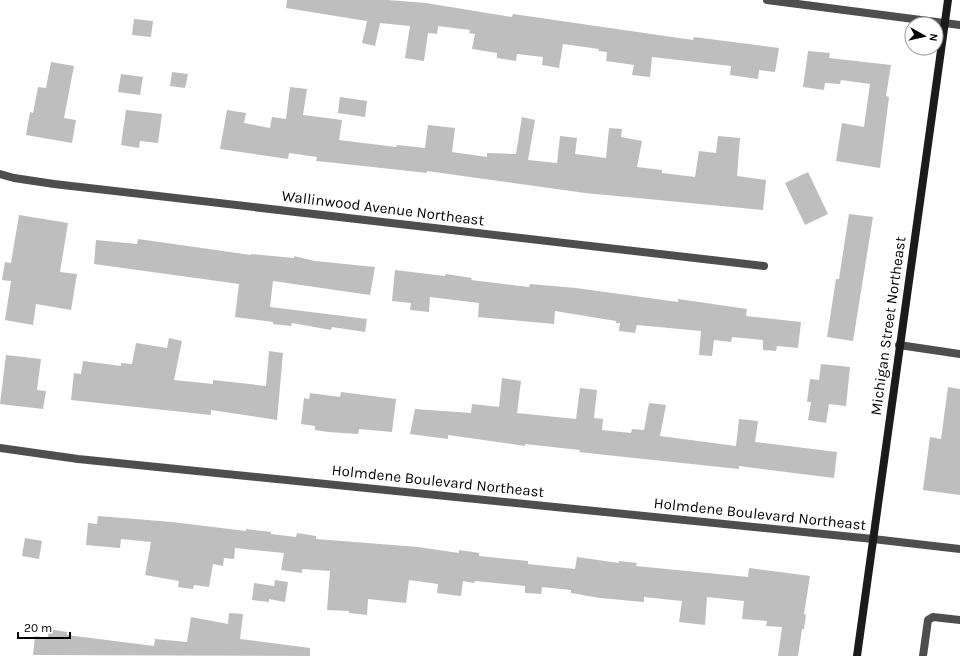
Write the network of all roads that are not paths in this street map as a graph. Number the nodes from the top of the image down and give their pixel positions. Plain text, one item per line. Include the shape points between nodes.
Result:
1 (767, 0) edge
2 (948, 0) edge
3 (945, 24) junction
4 (960, 25) edge
5 (0, 174) edge
6 (764, 266) dead end
7 (899, 345) junction
8 (960, 354) edge
9 (0, 448) edge
10 (873, 539) junction
11 (960, 549) edge
12 (960, 620) edge
13 (857, 656) edge
14 (923, 656) edge

1 - 3 street
2 - 3 main road, Michigan Street Northeast
3 - 4 street
3 - 7 main road, Michigan Street Northeast
5 - 6 street, Wallinwood Avenue Northeast via 62,185
7 - 8 street
7 - 10 main road, Michigan Street Northeast
9 - 10 street, Holmdene Boulevard Northeast via 78,459
10 - 11 street, Holmdene Boulevard Northeast
10 - 13 main road, Michigan Street Northeast
12 - 14 street via 933,617 928,620

